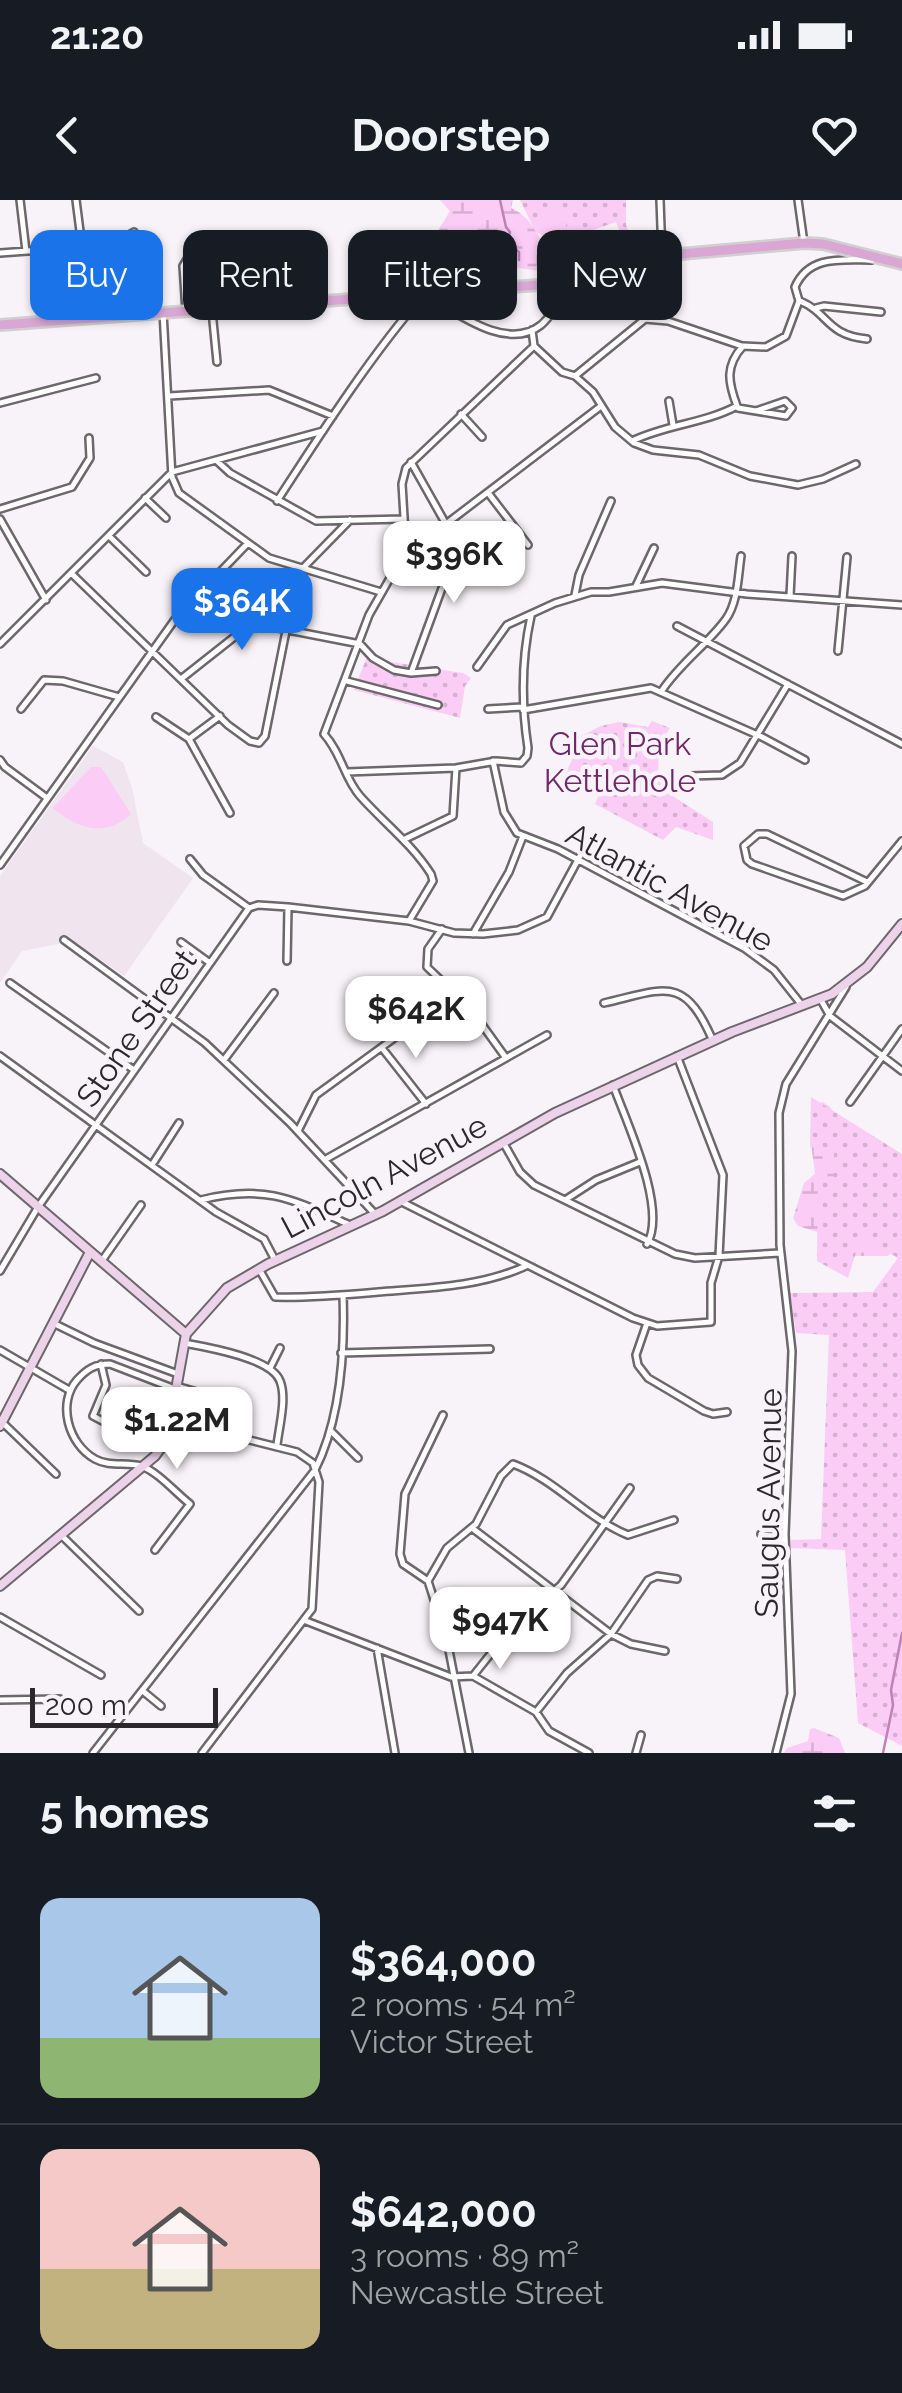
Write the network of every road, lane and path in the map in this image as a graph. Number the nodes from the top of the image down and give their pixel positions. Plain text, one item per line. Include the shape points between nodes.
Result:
1 (20, 200) edge
2 (76, 200) edge
3 (660, 200) edge
4 (798, 200) edge
5 (80, 230) edge
6 (661, 230) edge
7 (804, 243) junction
8 (26, 251) junction
9 (30, 251) edge
10 (682, 252) edge
11 (0, 253) edge
12 (887, 260) junction
13 (902, 264) edge
14 (800, 301) junction
15 (816, 308) junction
16 (183, 311) edge
17 (163, 312) joint
18 (881, 312) dead end
19 (51, 320) edge
20 (213, 320) edge
21 (402, 320) edge
22 (468, 320) edge
23 (544, 320) edge
24 (0, 325) edge
25 (532, 330) junction
26 (867, 339) dead end
27 (534, 346) junction
28 (743, 346) junction
29 (217, 362) dead end
30 (575, 376) junction
31 (96, 378) dead end
32 (169, 396) junction
33 (669, 401) dead end
34 (0, 403) edge
35 (600, 406) junction
36 (737, 406) junction
37 (756, 411) junction
38 (461, 414) junction
39 (333, 416) junction
40 (672, 425) junction
41 (323, 431) junction
42 (482, 437) dead end
43 (90, 438) dead end
44 (632, 441) junction
45 (217, 461) junction
46 (411, 462) junction
47 (856, 464) dead end
48 (172, 472) junction
49 (490, 494) junction
50 (145, 498) junction
51 (277, 501) junction
52 (611, 501) dead end
53 (0, 510) edge
54 (0, 518) edge
55 (166, 518) dead end
56 (404, 519) junction
57 (350, 520) junction
58 (446, 524) junction
59 (108, 535) junction
60 (248, 543) junction
61 (528, 545) dead end
62 (654, 548) dead end
63 (741, 556) dead end
64 (792, 556) dead end
65 (847, 558) dead end
66 (303, 568) junction
67 (70, 572) junction
68 (146, 572) dead end
69 (636, 586) junction
70 (381, 592) junction
71 (736, 592) junction
72 (575, 595) junction
73 (790, 596) junction
74 (273, 598) dead end
75 (46, 600) junction
76 (842, 600) junction
77 (902, 606) edge
78 (531, 616) junction
79 (252, 623) junction
80 (677, 626) dead end
81 (286, 631) junction
82 (704, 641) junction
83 (0, 644) edge
84 (360, 644) junction
85 (152, 651) junction
86 (838, 651) dead end
87 (477, 666) dead end
88 (436, 671) dead end
89 (410, 674) junction
90 (181, 679) junction
91 (346, 681) junction
92 (788, 684) junction
93 (661, 692) junction
94 (119, 697) junction
95 (438, 705) dead end
96 (523, 708) junction
97 (21, 709) dead end
98 (488, 709) dead end
99 (220, 716) junction
100 (156, 717) dead end
101 (756, 736) junction
102 (188, 739) junction
103 (902, 744) edge
104 (0, 760) edge
105 (805, 760) dead end
106 (492, 762) junction
107 (2, 768) edge
108 (456, 768) junction
109 (347, 772) junction
110 (690, 776) dead end
111 (47, 798) junction
112 (230, 813) dead end
113 (524, 836) junction
114 (405, 839) junction
115 (902, 841) edge
116 (586, 845) dead end
117 (190, 859) dead end
118 (577, 860) junction
119 (0, 865) edge
120 (866, 882) junction
121 (288, 907) junction
122 (249, 908) junction
123 (410, 921) junction
124 (902, 924) edge
125 (442, 929) junction
126 (473, 934) junction
127 (64, 940) dead end
128 (180, 942) dead end
129 (287, 961) dead end
130 (210, 964) junction
131 (10, 982) dead end
132 (846, 986) junction
133 (274, 993) dead end
134 (820, 1000) junction
135 (604, 1003) dead end
136 (802, 1007) junction
137 (830, 1016) junction
138 (171, 1018) junction
139 (902, 1029) edge
140 (547, 1035) dead end
141 (397, 1036) dead end
142 (713, 1041) junction
143 (382, 1048) junction
144 (0, 1056) edge
145 (677, 1056) junction
146 (882, 1056) junction
147 (506, 1058) junction
148 (224, 1060) junction
149 (134, 1070) junction
150 (902, 1070) edge
151 (613, 1085) junction
152 (850, 1102) dead end
153 (426, 1104) junction
154 (179, 1123) dead end
155 (95, 1125) junction
156 (298, 1131) junction
157 (502, 1142) junction
158 (326, 1159) junction
159 (640, 1162) junction
160 (152, 1165) junction
161 (0, 1174) edge
162 (200, 1200) junction
163 (565, 1200) junction
164 (400, 1201) junction
165 (141, 1205) dead end
166 (38, 1207) junction
167 (376, 1214) junction
168 (351, 1226) junction
169 (647, 1244) junction
170 (90, 1252) junction
171 (780, 1253) junction
172 (719, 1256) junction
173 (275, 1260) junction
174 (102, 1262) junction
175 (528, 1265) junction
176 (259, 1269) junction
177 (0, 1270) edge
178 (344, 1295) junction
179 (646, 1323) junction
180 (55, 1324) junction
181 (185, 1338) junction
182 (280, 1348) dead end
183 (490, 1349) dead end
184 (0, 1350) edge
185 (341, 1353) junction
186 (102, 1364) junction
187 (270, 1368) junction
188 (32, 1370) junction
189 (178, 1374) junction
190 (176, 1387) junction
191 (68, 1390) junction
192 (204, 1394) dead end
193 (727, 1412) dead end
194 (443, 1415) dead end
195 (170, 1420) junction
196 (1, 1424) edge
197 (116, 1428) dead end
198 (331, 1431) junction
199 (277, 1446) junction
200 (358, 1458) dead end
201 (143, 1466) junction
202 (315, 1470) junction
203 (56, 1474) dead end
204 (630, 1488) dead end
205 (674, 1520) dead end
206 (603, 1525) junction
207 (472, 1528) junction
208 (61, 1534) junction
209 (761, 1534) dead end
210 (785, 1541) junction
211 (155, 1550) dead end
212 (677, 1579) dead end
213 (428, 1581) junction
214 (0, 1586) edge
215 (554, 1592) junction
216 (140, 1611) dead end
217 (0, 1617) edge
218 (306, 1622) junction
219 (611, 1634) junction
220 (376, 1646) junction
221 (665, 1651) dead end
222 (101, 1675) dead end
223 (473, 1676) junction
224 (454, 1677) junction
225 (143, 1692) junction
226 (60, 1699) dead end
227 (0, 1700) edge
228 (160, 1706) dead end
229 (536, 1712) junction
230 (641, 1735) dead end
231 (94, 1753) edge
232 (202, 1753) edge
233 (395, 1753) edge
234 (470, 1753) edge
235 (590, 1753) edge
236 (636, 1753) edge
237 (776, 1753) edge

1 - 8 street
2 - 5 street
3 - 6 street
4 - 7 street
7 - 10 main road
7 - 12 main road
8 - 9 street
8 - 11 street
12 - 13 main road
12 - 14 street via 826,260 804,270 794,287
14 - 15 street
14 - 28 street via 786,336 766,346
15 - 18 street
15 - 26 street via 830,328
16 - 17 main road
17 - 32 street
19 - 24 main road
20 - 29 street
21 - 39 street
22 - 25 street via 501,332
23 - 25 street
25 - 27 street
27 - 30 street
27 - 38 street
28 - 30 street via 644,319
28 - 36 street via 728,376
30 - 35 street
31 - 34 street
32 - 39 street via 269,390
32 - 48 street
33 - 40 street
35 - 44 street
35 - 49 street
36 - 37 street
36 - 40 street via 712,419
37 - 37 street via 786,416 792,408 785,401
38 - 42 street
38 - 46 street
39 - 41 street
40 - 44 street
41 - 45 street
41 - 51 street
43 - 53 street via 90,458 72,487
44 - 47 street via 798,484
45 - 48 street
45 - 51 street
46 - 56 street via 403,476
46 - 58 street
48 - 50 street
48 - 60 street via 188,501
49 - 58 street
49 - 61 street
50 - 55 street
50 - 59 street
51 - 57 street via 316,521
52 - 72 street
54 - 75 street
56 - 57 street
56 - 70 street via 406,550
57 - 66 street
58 - 89 street via 456,550
59 - 67 street
59 - 68 street
60 - 66 street via 268,558
60 - 85 street
62 - 69 street
63 - 71 street
64 - 73 street
65 - 76 street
66 - 70 street
67 - 75 street
67 - 85 street
69 - 71 street
69 - 72 street
70 - 84 street
71 - 73 street
71 - 82 street via 726,618
72 - 78 street
73 - 76 street
74 - 79 street
75 - 83 street
76 - 77 street
76 - 86 street
78 - 87 street via 508,625
78 - 96 street via 522,656
79 - 81 street
79 - 90 street
80 - 82 street
81 - 84 street
81 - 99 street via 265,736 250,741
82 - 92 street
82 - 93 street
84 - 89 street via 373,658
84 - 91 street
85 - 90 street
85 - 94 street
88 - 89 street
90 - 99 street
91 - 95 street
91 - 109 street via 324,734
92 - 101 street
92 - 103 street
93 - 96 street via 634,689
93 - 101 street
94 - 97 street via 44,680
94 - 111 street
96 - 98 street
96 - 106 street via 528,756
99 - 102 street
100 - 102 street
101 - 105 street
101 - 110 street via 730,773
102 - 112 street
104 - 107 street
106 - 108 street
106 - 113 street, Atlantic Avenue via 504,812
107 - 111 street
108 - 109 street
108 - 114 street via 452,816
109 - 114 street via 357,793
111 - 119 street
113 - 118 street, Atlantic Avenue
113 - 126 street
114 - 123 street via 432,882
115 - 120 street
116 - 118 street
117 - 122 street
118 - 126 street via 540,922
118 - 136 street, Atlantic Avenue via 744,948 774,970
120 - 120 street via 843,896 752,864 744,846 766,834
121 - 122 street
121 - 123 street
121 - 129 street
122 - 130 street, Stone Street
123 - 125 street
124 - 132 main road, Lincoln Avenue
125 - 126 street
125 - 147 street via 428,949 427,967 470,1008
127 - 138 street
128 - 130 street
130 - 138 street, Stone Street
131 - 149 street
132 - 134 main road, Lincoln Avenue
132 - 137 street, Saugus Avenue
133 - 148 street
134 - 136 main road, Lincoln Avenue
134 - 137 street
135 - 142 street via 674,992 698,1008
136 - 142 main road, Lincoln Avenue
137 - 146 street
137 - 171 street, Saugus Avenue via 786,1084
138 - 148 street
138 - 149 street, Stone Street
139 - 146 street
140 - 147 street
141 - 143 street
142 - 145 main road, Lincoln Avenue
143 - 153 street
143 - 156 street via 316,1095
144 - 155 street
145 - 151 main road, Lincoln Avenue
145 - 172 street via 723,1175
146 - 150 street
146 - 152 street
147 - 153 street
148 - 156 street
149 - 155 street, Stone Street
151 - 157 main road, Lincoln Avenue
151 - 159 street
153 - 158 street
154 - 160 street
155 - 160 street
155 - 166 street, Stone Street
156 - 158 street
157 - 163 street via 534,1185
157 - 164 main road, Lincoln Avenue
158 - 167 street
159 - 163 street
159 - 169 street via 652,1210
160 - 162 street
161 - 166 main road
162 - 168 street via 262,1192
162 - 173 street via 264,1240
163 - 169 street
164 - 167 main road, Lincoln Avenue
164 - 175 street
165 - 174 street
166 - 170 main road
166 - 177 street, Stone Street
167 - 168 main road, Lincoln Avenue
168 - 173 main road, Lincoln Avenue
169 - 172 street via 696,1258
170 - 174 main road
170 - 180 main road
171 - 172 street
171 - 210 street, Saugus Avenue via 792,1351
172 - 179 street via 711,1322
173 - 176 main road, Lincoln Avenue
174 - 181 main road
175 - 178 street via 502,1277 444,1287
175 - 179 street
176 - 178 street via 274,1297
176 - 181 main road, Lincoln Avenue via 227,1288
178 - 185 street
179 - 193 street via 636,1354 644,1374 704,1411
180 - 188 main road
180 - 189 street
181 - 187 street
181 - 189 main road
182 - 187 street
183 - 185 street
184 - 188 street
185 - 198 street
186 - 190 street
186 - 191 street
186 - 197 street via 106,1385 93,1416
187 - 199 street via 282,1383
188 - 191 street
188 - 196 main road
189 - 190 main road
190 - 192 street
190 - 195 main road
191 - 201 street via 64,1410 84,1449 114,1465
194 - 213 street via 405,1494 399,1538 403,1564
195 - 199 street
195 - 201 main road via 167,1439
196 - 203 street
198 - 200 street
198 - 202 street
199 - 202 street via 297,1452
201 - 208 main road
201 - 211 street via 190,1504
202 - 218 street via 320,1482
202 - 225 street
204 - 206 street
205 - 206 street via 635,1535
206 - 207 street via 513,1464
206 - 215 street
207 - 213 street via 447,1548
207 - 215 street
208 - 214 main road
208 - 216 street
209 - 210 street
210 - 237 street, Saugus Avenue via 791,1694
212 - 219 street via 652,1576
213 - 224 street
215 - 219 street
215 - 223 street via 512,1628
217 - 222 street
218 - 220 street
218 - 232 street
219 - 221 street
219 - 229 street via 566,1673
220 - 224 street
220 - 233 street
223 - 224 street
223 - 229 street
224 - 234 street
225 - 228 street
225 - 231 street
226 - 227 street
229 - 235 street via 549,1730
230 - 236 street

